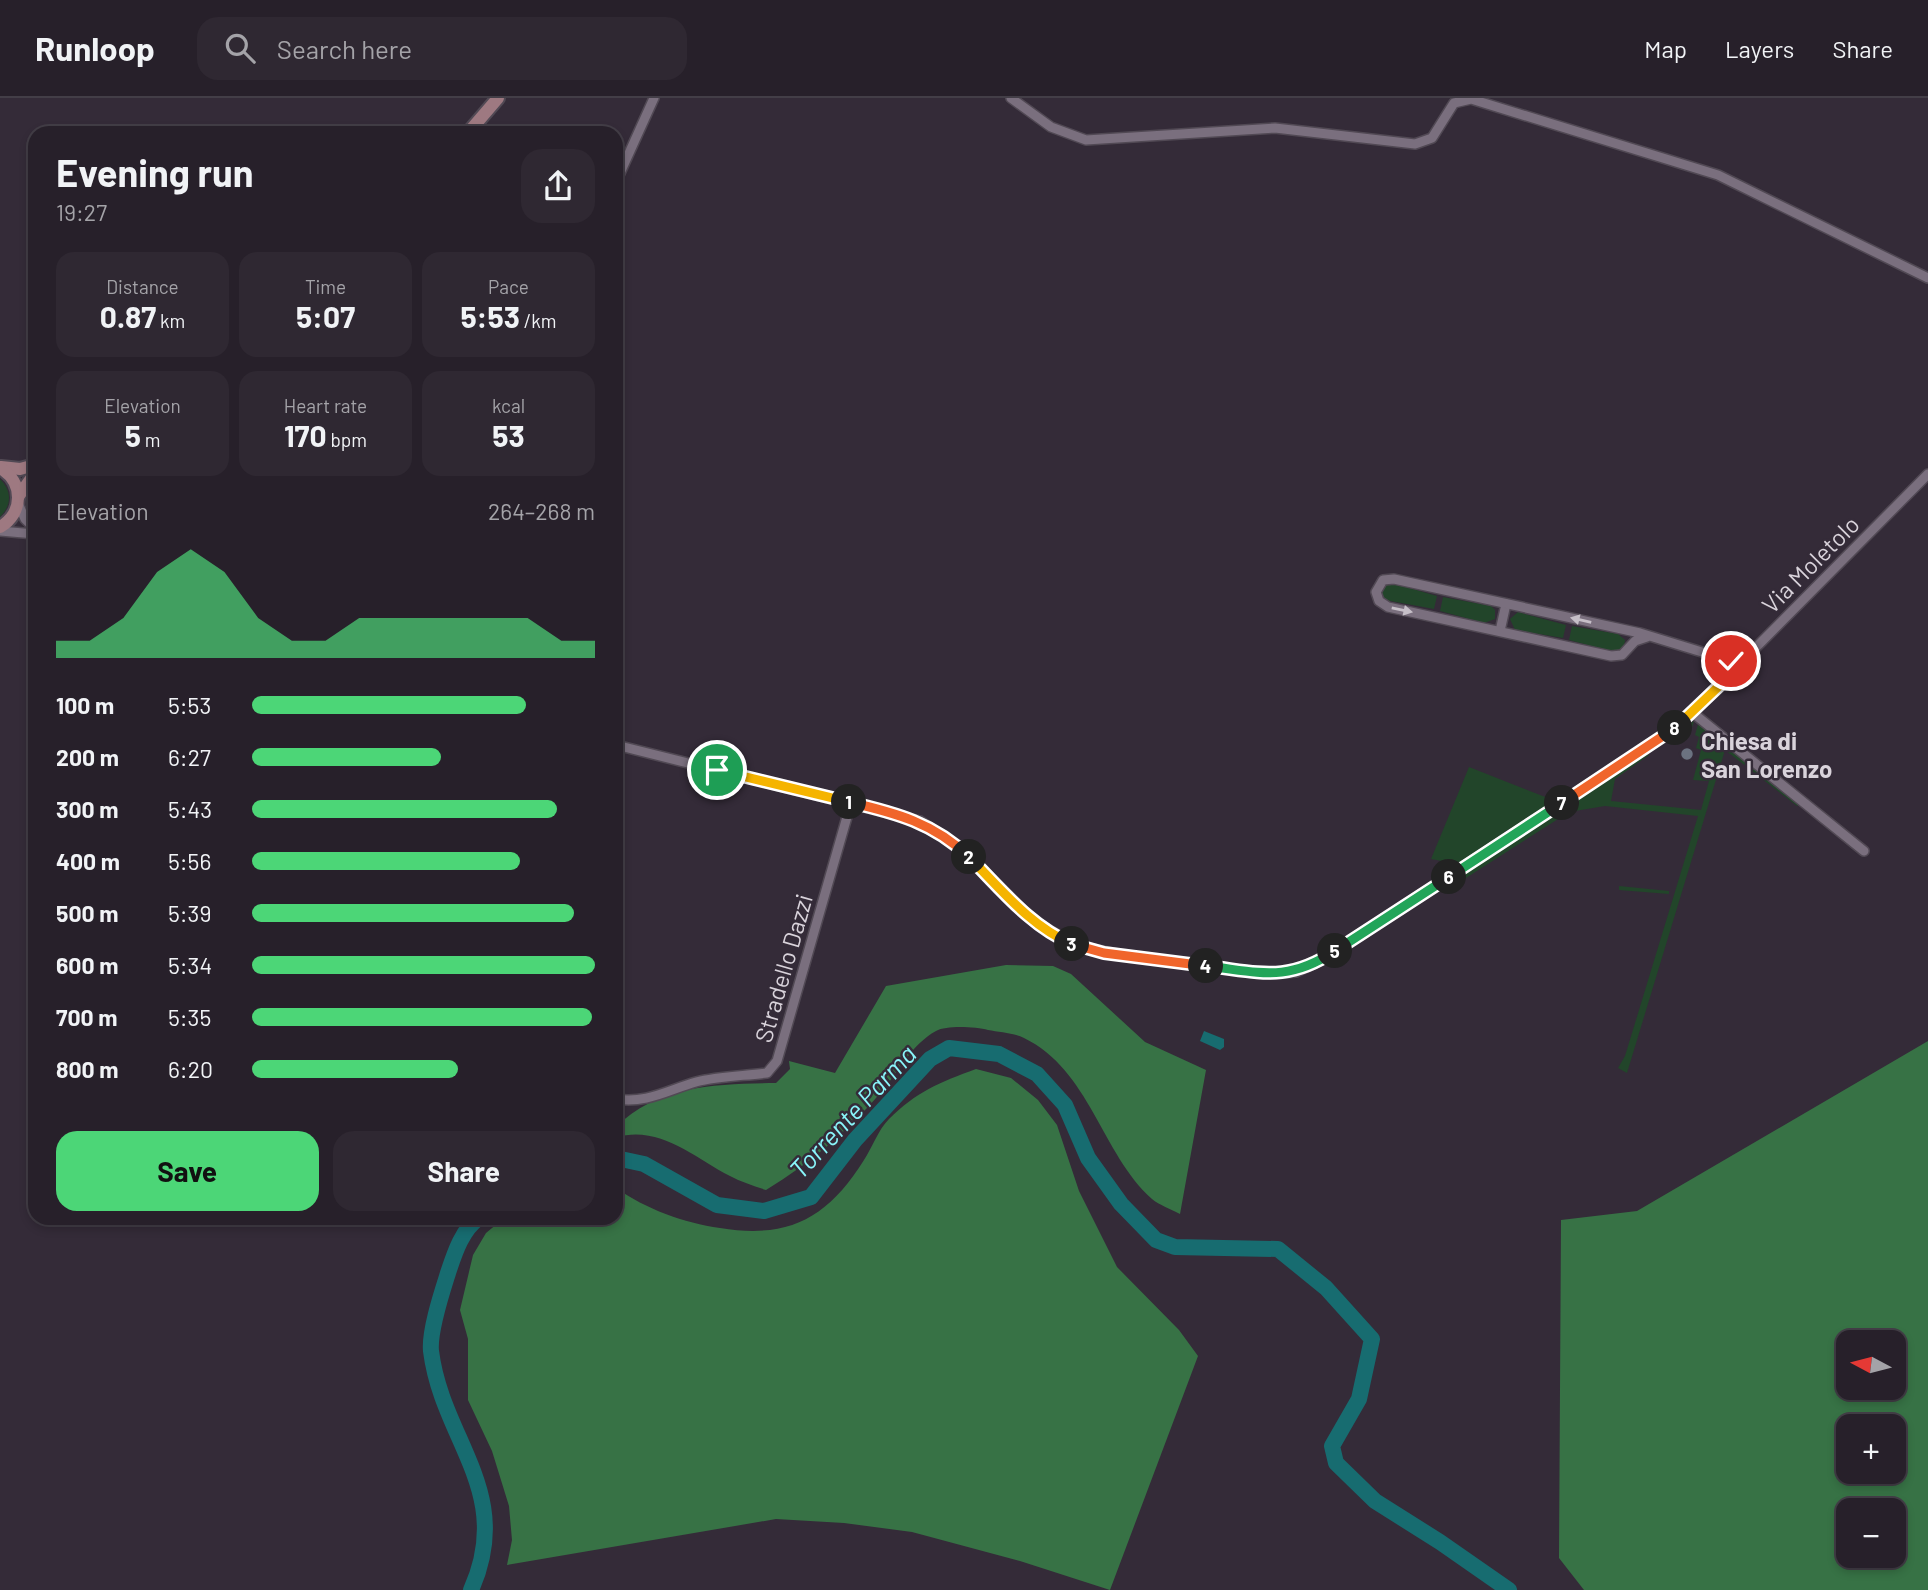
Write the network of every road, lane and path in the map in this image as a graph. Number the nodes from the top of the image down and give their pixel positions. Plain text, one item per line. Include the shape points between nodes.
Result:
1 (498, 98) edge
2 (654, 98) edge
3 (1011, 98) edge
4 (474, 126) edge
5 (623, 167) edge
6 (1928, 278) edge
7 (0, 467) edge
8 (28, 467) edge
9 (1928, 474) edge
10 (28, 486) edge
11 (21, 500) junction
12 (28, 516) edge
13 (0, 529) edge
14 (28, 531) edge
15 (1506, 604) junction
16 (1618, 629) junction
17 (1500, 631) junction
18 (1647, 637) junction
19 (1629, 648) junction
20 (1739, 667) junction
21 (1693, 713) junction
22 (623, 747) edge
23 (851, 803) junction
24 (1864, 851) dead end
25 (623, 1100) edge

1 - 4 street
2 - 5 street
3 - 6 street via 1051,127 1086,140 1282,128 1411,144 1429,140 1454,103 1471,99 1718,175
7 - 8 street
7 - 11 street via 15,482
9 - 20 street, Via Moletolo
10 - 11 street
11 - 12 street
11 - 13 street
13 - 14 street
16 -> 15 street
15 - 17 street
15 -> 17 street via 1391,578 1377,589 1385,606
16 - 18 street
16 - 19 street via 1628,636
17 - 19 street via 1614,657
18 - 19 street
18 - 20 street
20 - 21 street, Via Moletolo
21 - 23 street, Via Moletolo via 1654,744 1321,960 1284,974 1122,956 1069,942 1027,915 934,828
21 - 24 street
22 - 23 street, Via Moletolo
23 - 25 street, Stradello Dazzi via 776,1061 767,1073 698,1082 650,1099

